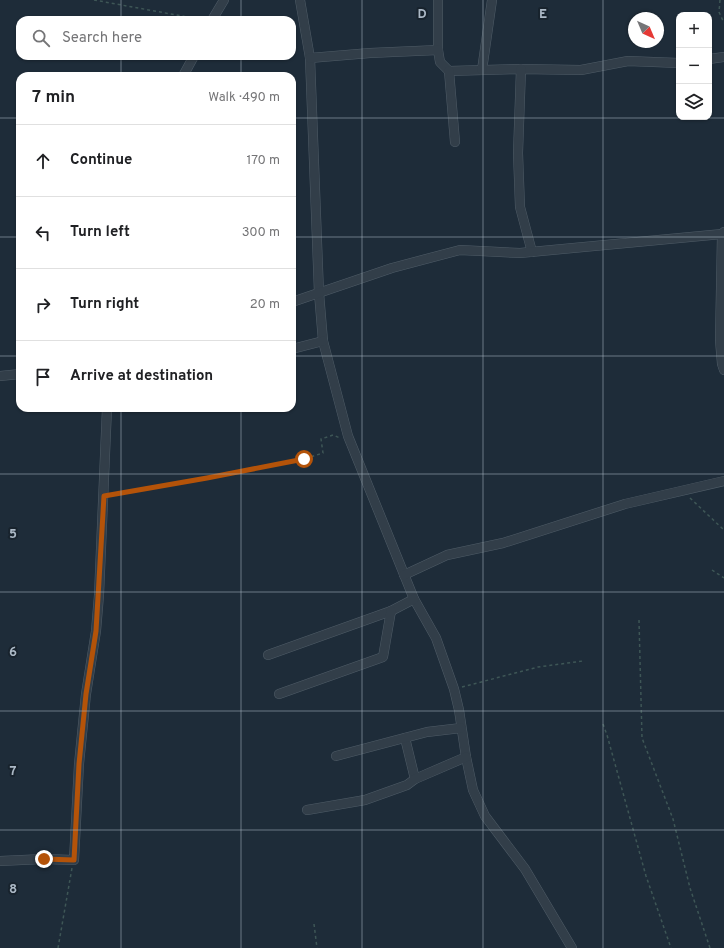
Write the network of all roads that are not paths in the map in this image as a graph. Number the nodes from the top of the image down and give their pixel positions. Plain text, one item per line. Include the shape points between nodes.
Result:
1 (224, 0) edge
2 (300, 0) edge
3 (438, 0) edge
4 (492, 0) edge
5 (214, 16) edge
6 (438, 50) junction
7 (724, 57) edge
8 (310, 58) junction
9 (712, 59) edge
10 (192, 60) edge
11 (676, 63) edge
12 (521, 69) junction
13 (482, 70) junction
14 (449, 71) junction
15 (186, 72) edge
16 (455, 142) dead end
17 (723, 233) edge
18 (532, 252) junction
19 (319, 293) junction
20 (296, 301) edge
21 (323, 341) junction
22 (296, 348) edge
23 (724, 370) edge
24 (16, 374) edge
25 (0, 376) edge
26 (106, 412) edge
27 (724, 480) edge
28 (404, 575) junction
29 (414, 600) junction
30 (391, 611) junction
31 (268, 655) dead end
32 (279, 694) dead end
33 (461, 728) junction
34 (405, 738) junction
35 (336, 756) dead end
36 (466, 757) junction
37 (415, 779) junction
38 (307, 810) dead end
39 (0, 861) edge
40 (572, 948) edge

1 - 5 street
2 - 8 street
3 - 6 street
4 - 13 street
6 - 8 street
6 - 14 street via 440,62
7 - 9 street
8 - 19 street
10 - 15 street
11 - 12 street via 628,61 581,70
12 - 13 street
12 - 18 street via 518,153 520,207
13 - 14 street
14 - 16 street
17 - 18 street
17 - 23 street via 720,340
18 - 19 street via 460,250 392,268
19 - 20 street
19 - 21 street
21 - 22 street
21 - 28 street via 348,436
24 - 25 street
26 - 39 street via 96,631 79,764 74,860
27 - 28 street via 625,504 503,543 447,555
28 - 29 street
29 - 30 street
29 - 33 street via 436,638 454,689
30 - 31 street
30 - 32 street via 383,657
33 - 34 street via 427,732
33 - 36 street
34 - 35 street
34 - 37 street
36 - 37 street
36 - 40 street via 473,790 485,816 525,869
37 - 38 street via 407,785 365,800

